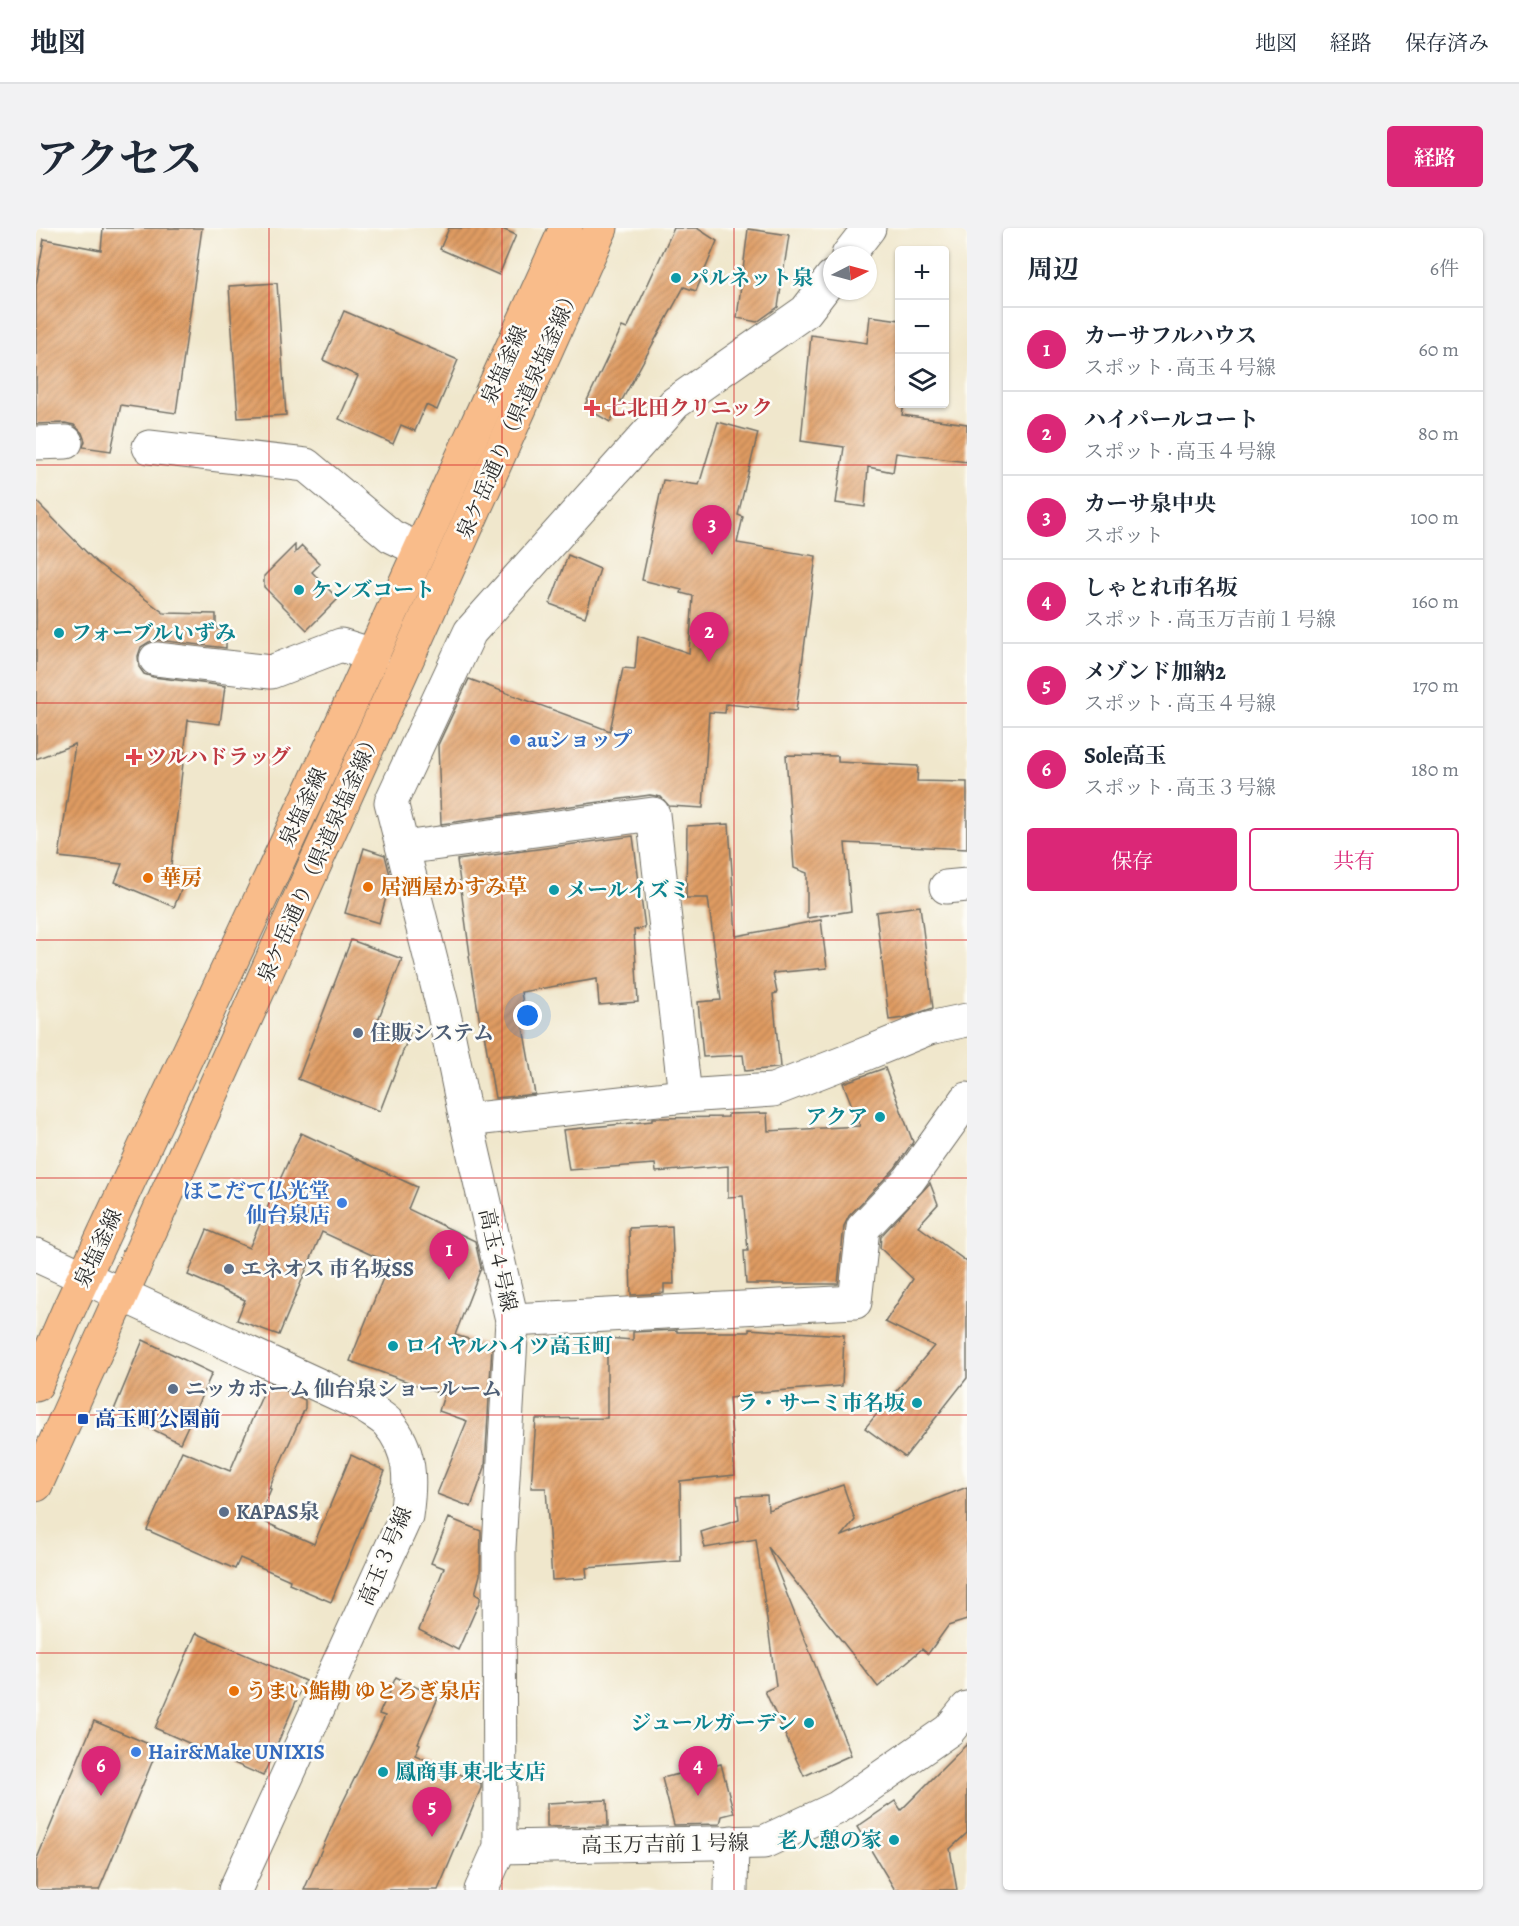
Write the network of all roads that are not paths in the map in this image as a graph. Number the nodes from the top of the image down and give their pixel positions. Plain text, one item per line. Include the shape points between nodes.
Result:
1 (566, 228) edge
2 (601, 228) edge
3 (869, 228) edge
4 (855, 246) edge
5 (823, 289) edge
6 (148, 447) dead end
7 (420, 550) junction
8 (373, 655) junction
9 (156, 659) dead end
10 (404, 667) junction
11 (445, 685) junction
12 (403, 848) junction
13 (967, 1020) edge
14 (685, 1096) junction
15 (967, 1099) edge
16 (465, 1120) junction
17 (59, 1266) edge
18 (123, 1295) junction
19 (512, 1320) junction
20 (36, 1385) edge
21 (36, 1485) edge
22 (967, 1708) edge
23 (732, 1842) junction
24 (500, 1847) junction
25 (235, 1890) edge
26 (480, 1890) edge
27 (731, 1890) edge

1 - 7 main road, 泉塩釜線
2 - 10 main road, 泉ケ岳通り（県道泉塩釜線）
3 - 4 street
5 - 11 street, 高玉４号線 via 806,311 675,403 470,632
6 - 7 street via 306,465 391,536
7 - 8 main road, 泉塩釜線
8 - 9 street via 341,645 271,672
8 - 17 main road, 泉塩釜線
10 - 11 street
10 - 18 main road, 泉ケ岳通り（県道泉塩釜線）
11 - 12 street, 高玉４号線 via 391,802
12 - 14 street via 653,814
12 - 16 street, 高玉４号線 via 442,1004
13 - 14 street via 929,1028 772,1090
14 - 16 street
15 - 19 street via 909,1180 863,1228 855,1302
16 - 19 street, 高玉４号線
17 - 18 street, 高玉３号線
17 - 20 main road, 泉塩釜線
18 - 21 main road, 泉ケ岳通り（県道泉塩釜線）
18 - 25 street, 高玉３号線 via 364,1406 386,1422 405,1450 410,1486 406,1516
19 - 24 street, 高玉４号線 via 499,1548
22 - 23 street, 高玉万吉前１号線 via 949,1730 837,1808 764,1842
23 - 24 street, 高玉万吉前１号線
23 - 27 street
24 - 26 street, 高玉４号線

